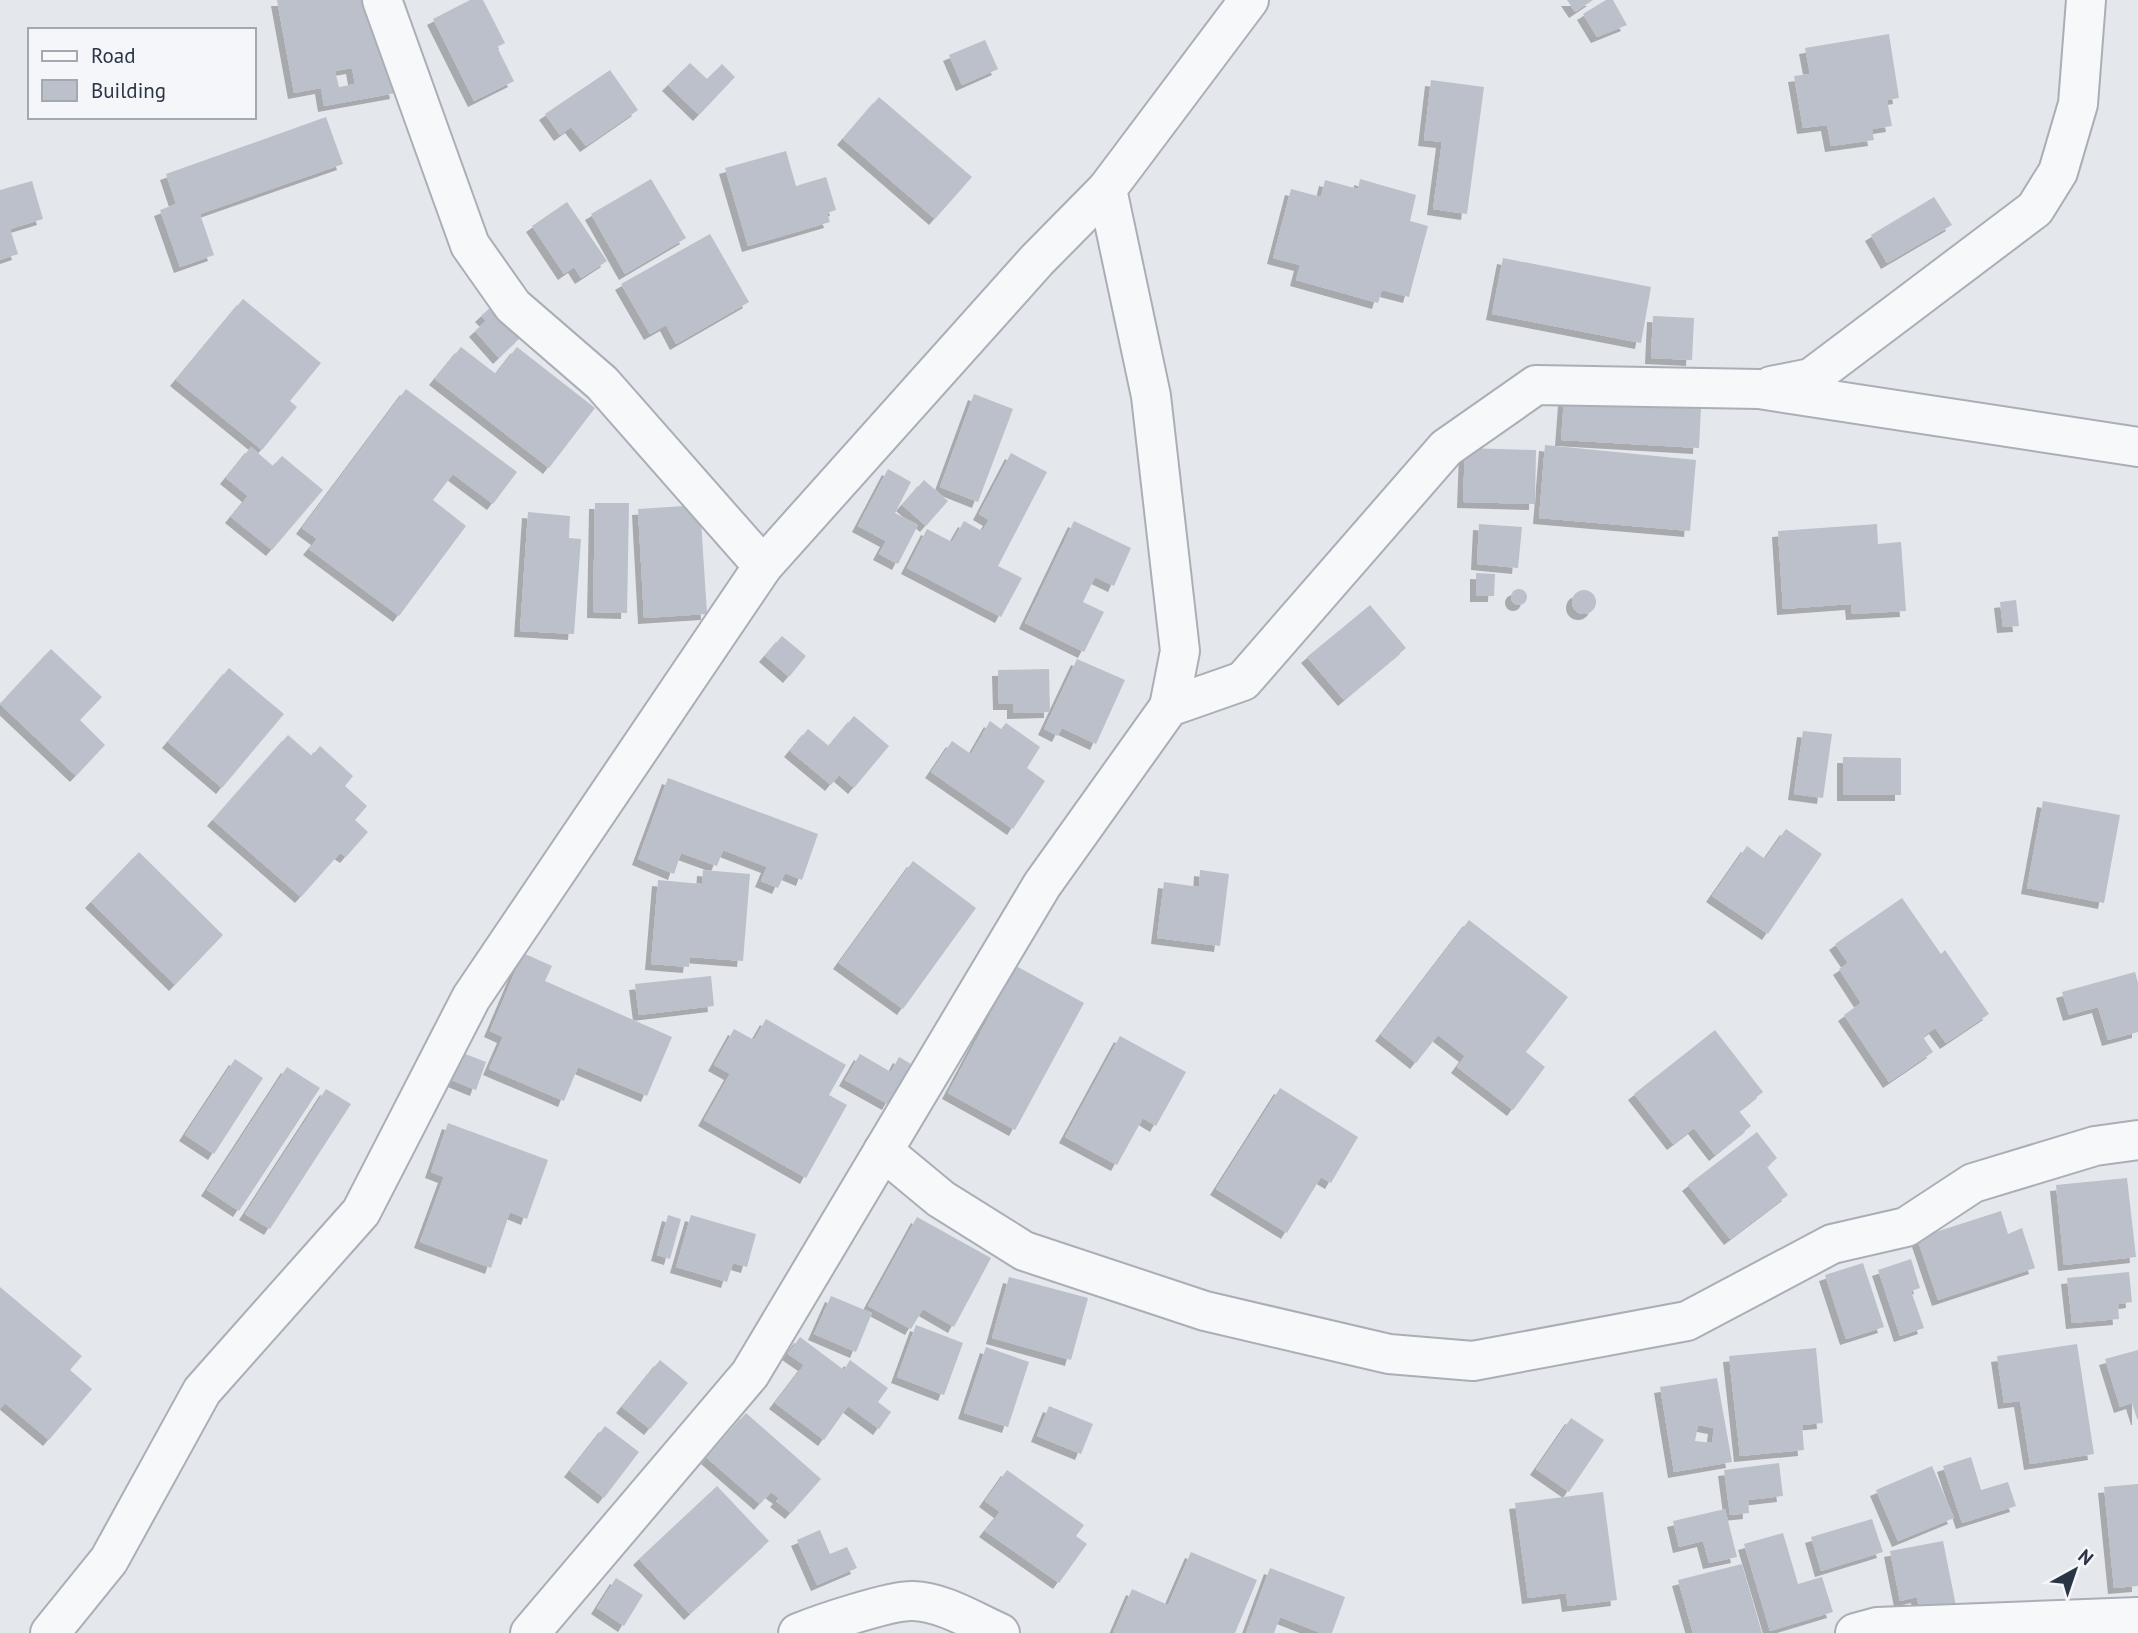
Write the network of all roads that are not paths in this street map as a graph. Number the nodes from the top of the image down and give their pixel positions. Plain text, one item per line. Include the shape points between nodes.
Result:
1 (382, 0) edge
2 (1249, 0) edge
3 (2086, 0) edge
4 (1107, 189) junction
5 (1759, 389) junction
6 (2138, 447) edge
7 (764, 566) junction
8 (1169, 706) junction
9 (2138, 1140) edge
10 (883, 1151) junction
11 (2138, 1617) edge
12 (50, 1633) edge
13 (530, 1633) edge
14 (798, 1633) edge
15 (1000, 1633) edge
16 (1855, 1633) edge

1 - 7 street via 470,245 513,306 602,383
2 - 4 street
3 - 5 street via 2078,104 2058,172 2035,209 1811,378
4 - 7 street via 1037,260
4 - 8 street via 1151,396 1180,651
5 - 6 street
5 - 8 street via 1536,385 1446,448 1244,681
7 - 12 street via 471,998 361,1212 202,1391 109,1560
8 - 10 street via 1041,885
9 - 10 street via 2095,1146 1973,1183 1906,1227 1832,1244 1687,1321 1473,1361 1389,1354 1205,1311 1024,1251 941,1199
10 - 13 street via 750,1374
11 - 16 street via 1877,1628
14 - 15 street via 912,1601 948,1608

